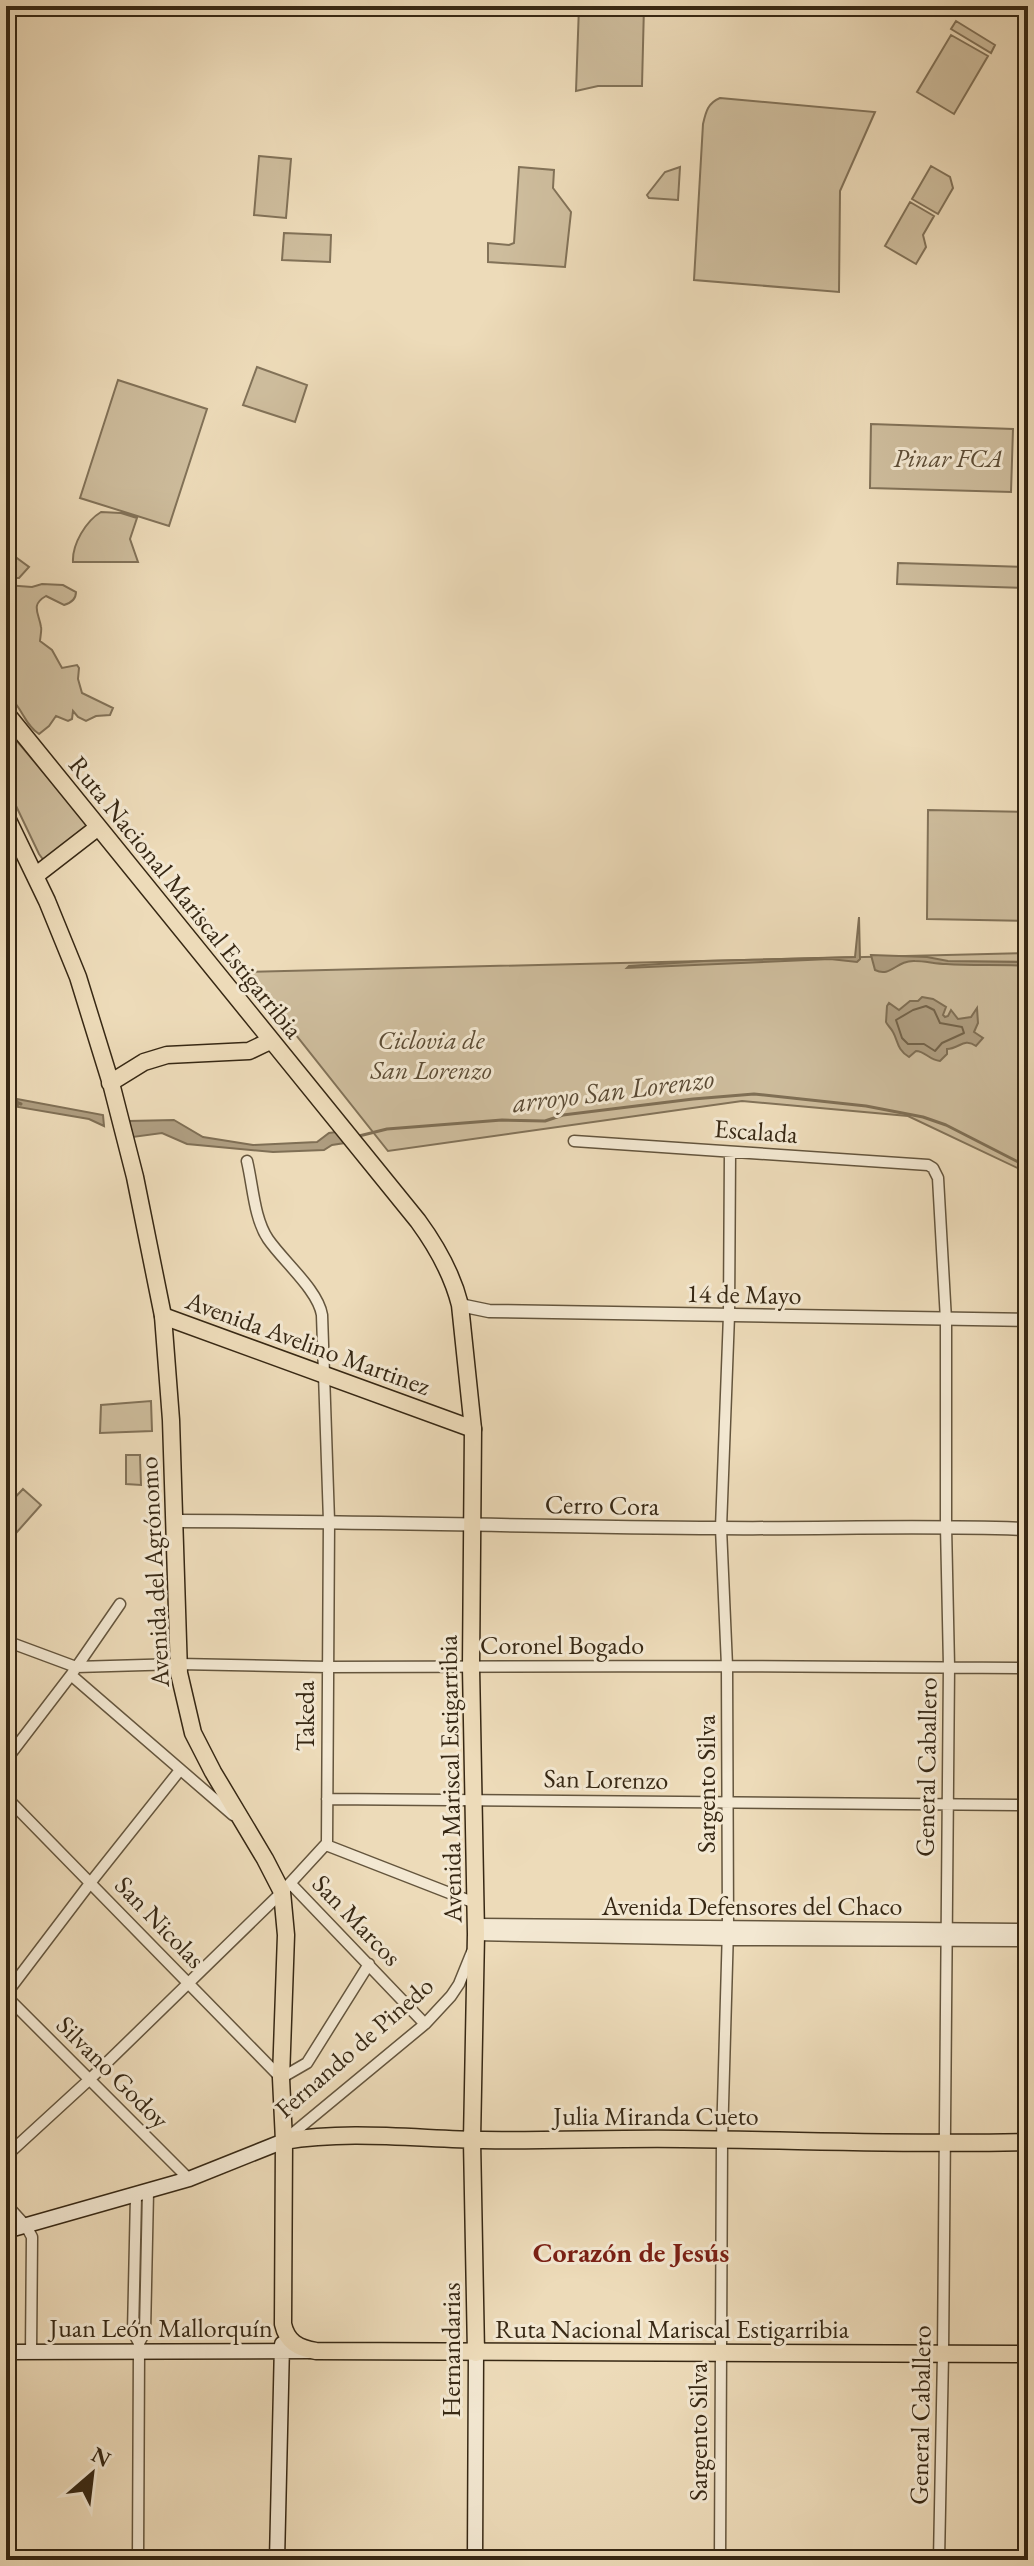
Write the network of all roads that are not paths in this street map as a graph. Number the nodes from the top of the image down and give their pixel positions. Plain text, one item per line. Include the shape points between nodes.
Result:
1 (6, 713) edge
2 (6, 816) edge
3 (97, 828) junction
4 (35, 876) junction
5 (270, 1041) junction
6 (111, 1085) junction
7 (574, 1141) dead end
8 (730, 1152) junction
9 (247, 1161) dead end
10 (933, 1168) joint
11 (460, 1305) junction
12 (729, 1315) junction
13 (163, 1316) junction
14 (946, 1320) junction
15 (1028, 1320) edge
16 (324, 1369) junction
17 (473, 1423) junction
18 (175, 1521) junction
19 (329, 1521) junction
20 (472, 1524) junction
21 (946, 1526) junction
22 (721, 1528) junction
23 (1028, 1529) edge
24 (120, 1604) dead end
25 (6, 1641) edge
26 (179, 1664) junction
27 (727, 1666) junction
28 (949, 1666) junction
29 (327, 1667) junction
30 (471, 1667) junction
31 (1028, 1668) edge
32 (74, 1671) junction
33 (8, 1754) edge
34 (180, 1770) junction
35 (6, 1797) edge
36 (327, 1799) junction
37 (473, 1799) junction
38 (729, 1802) junction
39 (948, 1803) junction
40 (1028, 1805) edge
41 (246, 1826) junction
42 (326, 1845) junction
43 (91, 1882) junction
44 (286, 1887) junction
45 (475, 1903) junction
46 (1028, 1930) edge
47 (476, 1933) junction
48 (728, 1933) junction
49 (946, 1935) junction
50 (1028, 1940) edge
51 (369, 1964) junction
52 (188, 1982) junction
53 (6, 1995) edge
54 (425, 2024) junction
55 (281, 2078) junction
56 (90, 2079) junction
57 (472, 2140) junction
58 (722, 2140) junction
59 (284, 2141) junction
60 (1028, 2142) edge
61 (945, 2143) junction
62 (6, 2156) edge
63 (189, 2179) junction
64 (142, 2194) junction
65 (6, 2204) edge
66 (26, 2226) junction
67 (6, 2231) edge
68 (283, 2324) junction
69 (139, 2347) junction
70 (282, 2351) junction
71 (316, 2351) junction
72 (6, 2352) edge
73 (31, 2353) junction
74 (476, 2353) junction
75 (720, 2353) junction
76 (943, 2354) junction
77 (1028, 2354) edge
78 (6, 2557) edge
79 (22, 2559) edge
80 (138, 2560) edge
81 (161, 2560) edge
82 (277, 2560) edge
83 (475, 2560) edge
84 (720, 2560) edge
85 (939, 2560) edge

1 - 3 main road, Ruta Nacional Mariscal Estigarribia
2 - 4 main road
3 - 4 main road
3 - 5 main road, Ruta Nacional Mariscal Estigarribia
4 - 6 main road via 78,977
5 - 6 main road via 249,1051 167,1055 144,1062
5 - 11 main road, Ruta Nacional Mariscal Estigarribia via 436,1245
6 - 13 main road, Avenida del Agrónomo
7 - 8 street, Escalada
8 - 10 street, Escalada
8 - 12 street, Sargento Silva
9 - 16 street, Takeda via 267,1238 321,1307
10 - 14 street, General Caballero via 938,1178
11 - 12 street, 14 de Mayo via 489,1311
11 - 17 main road, Avenida Mariscal Estigarribia
12 - 14 street, 14 de Mayo
12 - 22 street, Sargento Silva
13 - 16 main road, Avenida Avelino Martinez
13 - 18 main road, Avenida del Agrónomo
14 - 15 street, 14 de Mayo
14 - 21 street, General Caballero
16 - 17 main road, Avenida Avelino Martinez
16 - 19 street, Takeda
17 - 20 main road, Avenida Mariscal Estigarribia
18 - 19 street, Cerro Cora
18 - 26 main road, Avenida del Agrónomo
19 - 20 street, Cerro Cora
19 - 29 street, Takeda
20 - 22 street, Cerro Cora
20 - 30 main road, Avenida Mariscal Estigarribia
21 - 22 street, Cerro Cora
21 - 23 street, Cerro Cora
21 - 28 street, General Caballero
22 - 27 street, Sargento Silva
24 - 32 street
25 - 32 street, Coronel Bogado
26 - 29 street, Coronel Bogado
26 - 32 street, Coronel Bogado
26 - 41 main road, Avenida del Agrónomo via 193,1733
27 - 28 street, Coronel Bogado
27 - 30 street, Coronel Bogado
27 - 38 street, Sargento Silva
28 - 31 street, Coronel Bogado
28 - 39 street, General Caballero
29 - 30 street, Coronel Bogado
29 - 36 street, Takeda
30 - 37 main road, Avenida Mariscal Estigarribia
32 - 33 street
32 - 34 street
34 - 41 street
34 - 43 street
35 - 43 street, San Nicolas
36 - 37 street, San Lorenzo
36 - 42 street, Takeda
37 - 38 street, San Lorenzo
37 - 45 main road, Avenida Mariscal Estigarribia
38 - 39 street, San Lorenzo
38 - 48 street, Sargento Silva
39 - 40 street, San Lorenzo
39 - 49 street, General Caballero
41 - 44 main road, Avenida del Agrónomo
42 - 44 street
42 - 45 street
43 - 52 street, San Nicolas
43 - 53 street
44 - 51 street, San Marcos
44 - 52 street
44 - 55 main road, Avenida del Agrónomo
45 - 47 main road, Avenida Mariscal Estigarribia
46 - 49 street, Avenida Defensores del Chaco
47 - 48 street, Avenida Defensores del Chaco
47 - 54 street, Fernando de Pinedo via 459,1984
47 - 57 main road, Avenida Mariscal Estigarribia
48 - 49 street, Avenida Defensores del Chaco
48 - 58 street, Sargento Silva
49 - 50 street, Avenida Defensores del Chaco
49 - 61 street, General Caballero
51 - 54 street, San Marcos
51 - 55 street via 307,2063
52 - 55 street, San Nicolas
52 - 56 street
53 - 56 street, Silvano Godoy
54 - 59 street, Fernando de Pinedo
55 - 59 main road, Avenida del Agrónomo
56 - 62 street
56 - 63 street, Silvano Godoy
57 - 58 main road, Julia Miranda Cueto
57 - 59 main road, Julia Miranda Cueto
57 - 74 main road, Hernandarias
58 - 61 main road, Julia Miranda Cueto
58 - 75 street, Sargento Silva
59 - 63 main road, Fernando de Pinedo
59 - 68 main road, Avenida del Agrónomo
60 - 61 main road, Julia Miranda Cueto
61 - 76 street, General Caballero
63 - 64 main road, Fernando de Pinedo
64 - 66 main road, Fernando de Pinedo
64 - 69 street via 145,2332
65 - 66 street
66 - 67 main road, Fernando de Pinedo
66 - 73 street via 32,2237
68 - 70 main road
68 - 71 main road via 295,2345
69 - 70 main road, Juan León Mallorquín
69 - 73 main road, Juan León Mallorquín
69 - 80 street
70 - 71 main road, Juan León Mallorquín
70 - 82 main road
71 - 74 main road, Ruta Nacional Mariscal Estigarribia
72 - 73 main road, Juan León Mallorquín
74 - 75 main road, Ruta Nacional Mariscal Estigarribia
74 - 83 main road, Hernandarias
75 - 76 main road, Ruta Nacional Mariscal Estigarribia
75 - 84 street, Sargento Silva
76 - 77 main road, Ruta Nacional Mariscal Estigarribia
76 - 85 street, General Caballero
78 - 79 street
79 - 80 street
80 - 81 street

